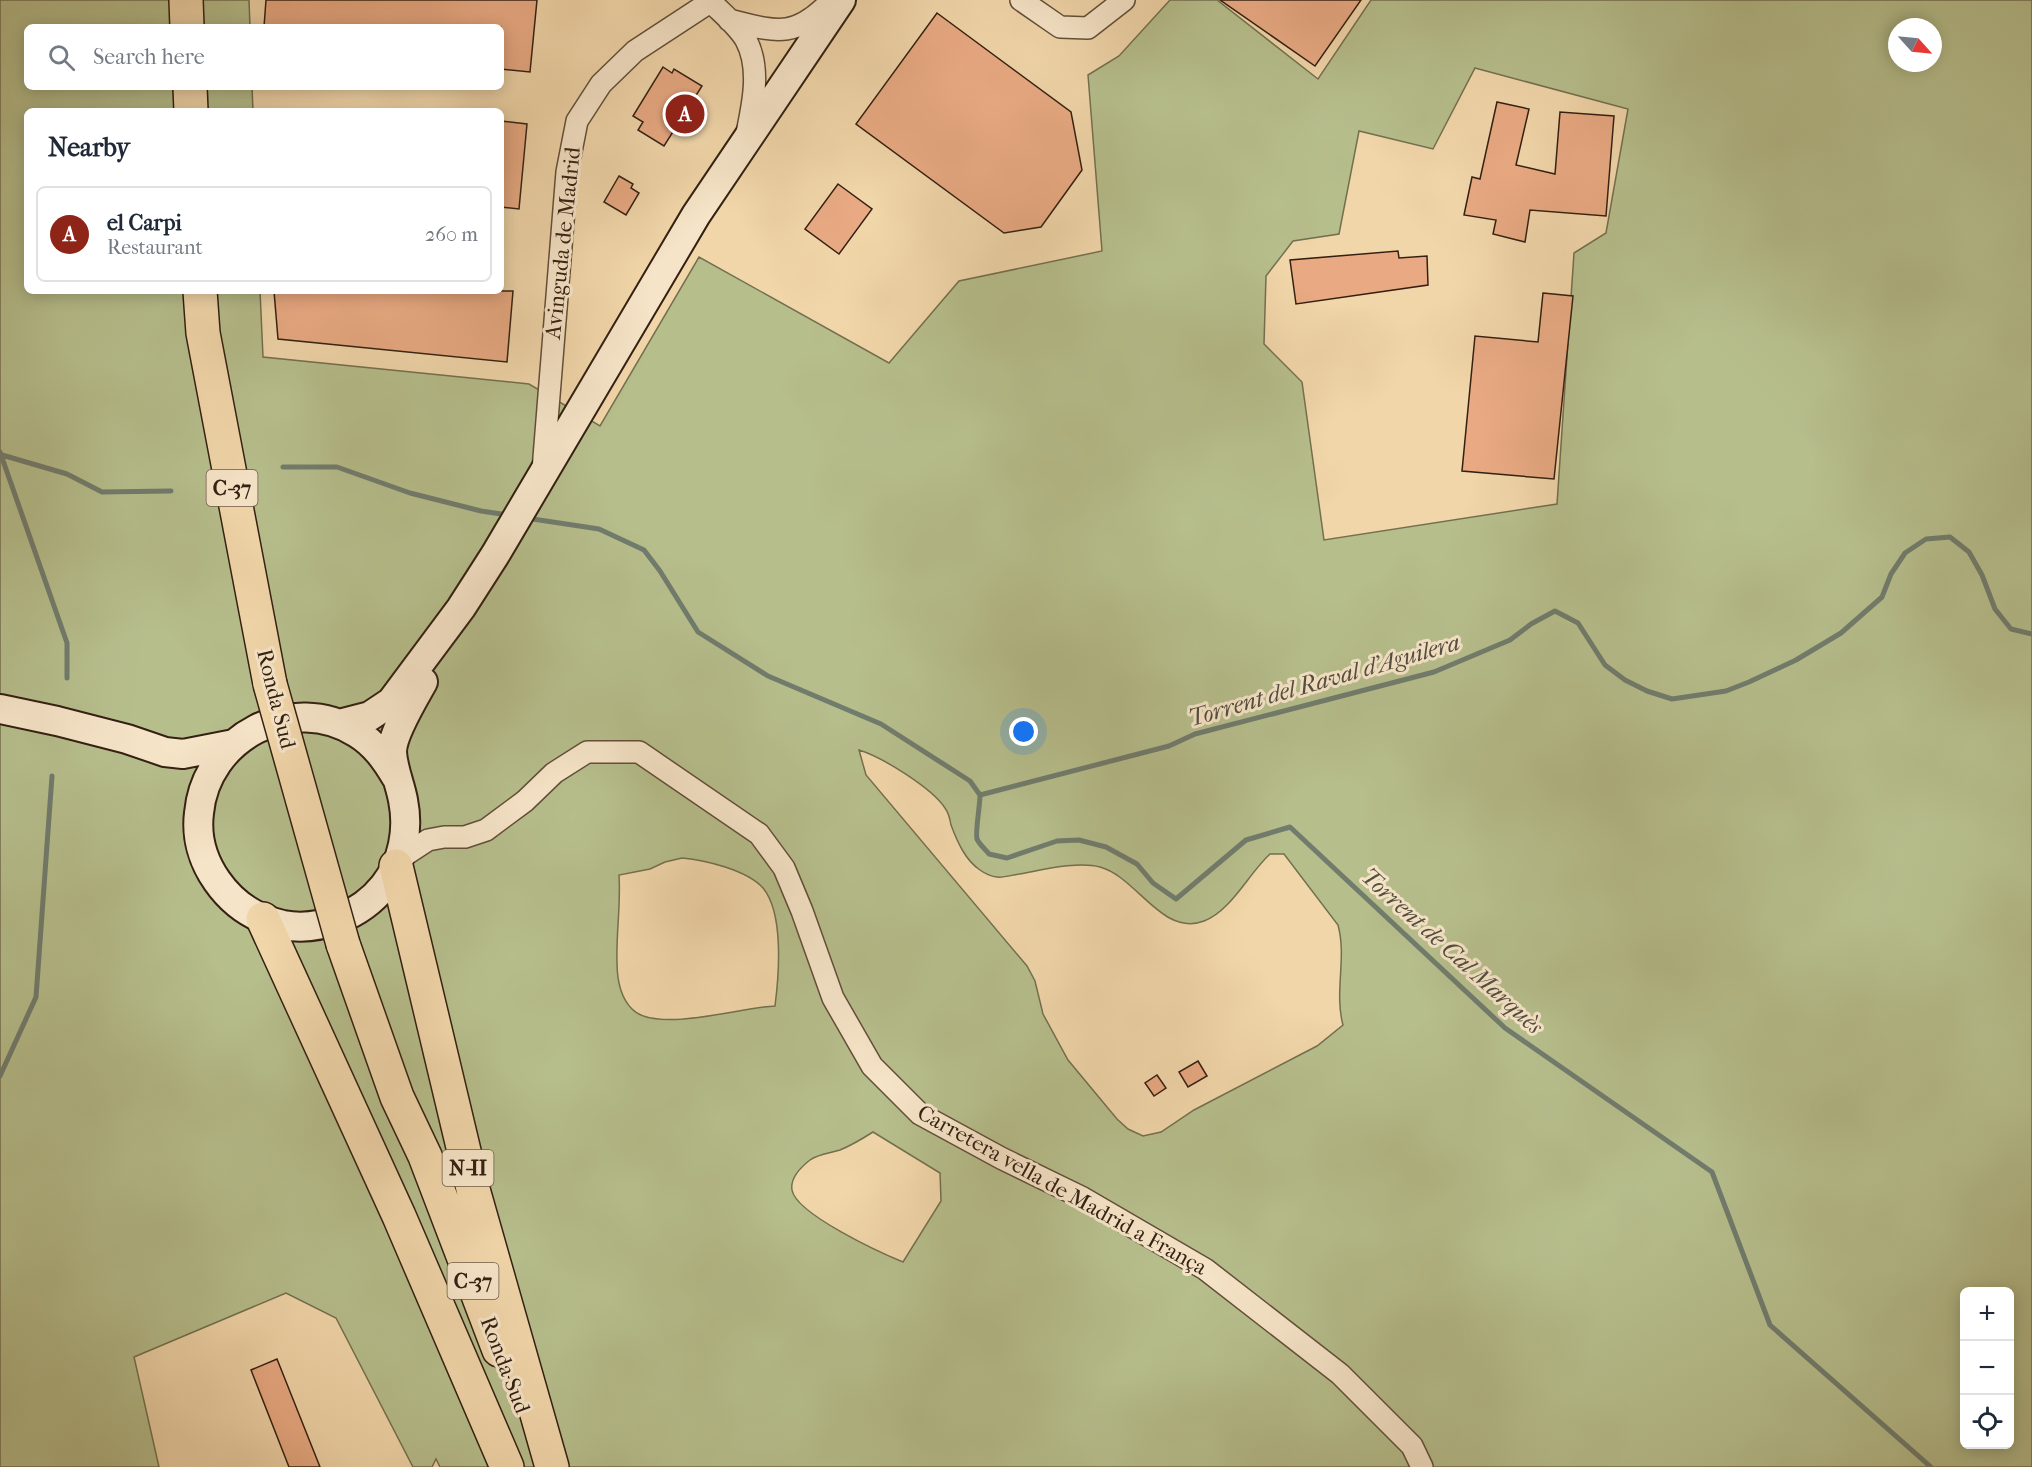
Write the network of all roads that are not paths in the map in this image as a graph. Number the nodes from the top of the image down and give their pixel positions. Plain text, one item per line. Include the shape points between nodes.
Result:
1 (186, 0) edge
2 (833, 0) edge
3 (841, 0) edge
4 (1021, 0) edge
5 (1124, 0) edge
6 (712, 1) edge
7 (729, 20) junction
8 (187, 24) edge
9 (190, 90) edge
10 (191, 108) edge
11 (746, 141) junction
12 (200, 294) edge
13 (543, 474) junction
14 (461, 608) junction
15 (0, 709) edge
16 (339, 724) junction
17 (234, 744) junction
18 (165, 752) junction
19 (396, 777) junction
20 (200, 799) junction
21 (404, 808) junction
22 (444, 837) junction
23 (397, 863) junction
24 (263, 919) junction
25 (398, 1097) junction
26 (507, 1467) edge
27 (515, 1467) edge
28 (544, 1467) edge
29 (552, 1467) edge
30 (1422, 1467) edge

1 - 8 highway
2 - 7 street via 796,28 783,31
3 - 11 street, N-II
4 - 5 street via 1060,27 1088,28
6 - 7 street, Avinguda de Madrid
6 - 13 street, Avinguda de Madrid via 635,51 602,84 577,121 567,172
7 - 11 street, Avinguda de Madrid via 746,40 755,71
9 - 10 highway
11 - 13 street, N-II via 696,215
12 - 25 highway, Ronda Sud / C-37, bridge via 202,333 270,684 342,944
13 - 14 street, N-II
14 - 16 street, N-II via 391,702 370,716
14 - 19 street, N-II via 398,731 392,750
15 - 18 street
16 - 17 street, N-II via 318,718 273,722 252,730
16 - 19 street, N-II via 373,745
17 - 18 street via 183,754
17 - 20 street, N-II via 208,775
18 - 20 street via 188,774
19 - 21 street, N-II
20 - 24 street, N-II via 201,849 210,872 242,908
21 - 22 street via 416,822
21 - 23 street, N-II via 405,834
22 - 23 street, Carretera vella de Madrid a França via 428,840
22 - 30 street, Carretera vella de Madrid a França via 465,837 486,830 554,773 587,752 639,752 759,834 784,868 833,998 872,1066 920,1114 1089,1201 1205,1269 1340,1374 1412,1446
23 - 24 street, N-II via 369,902 329,923 285,925
23 - 29 highway, N-II via 474,1193
24 - 26 highway via 399,1216
25 - 27 highway, Ronda Sud / C-37 via 414,1161
25 - 28 highway, Ronda Sud / C-37 via 425,1156

